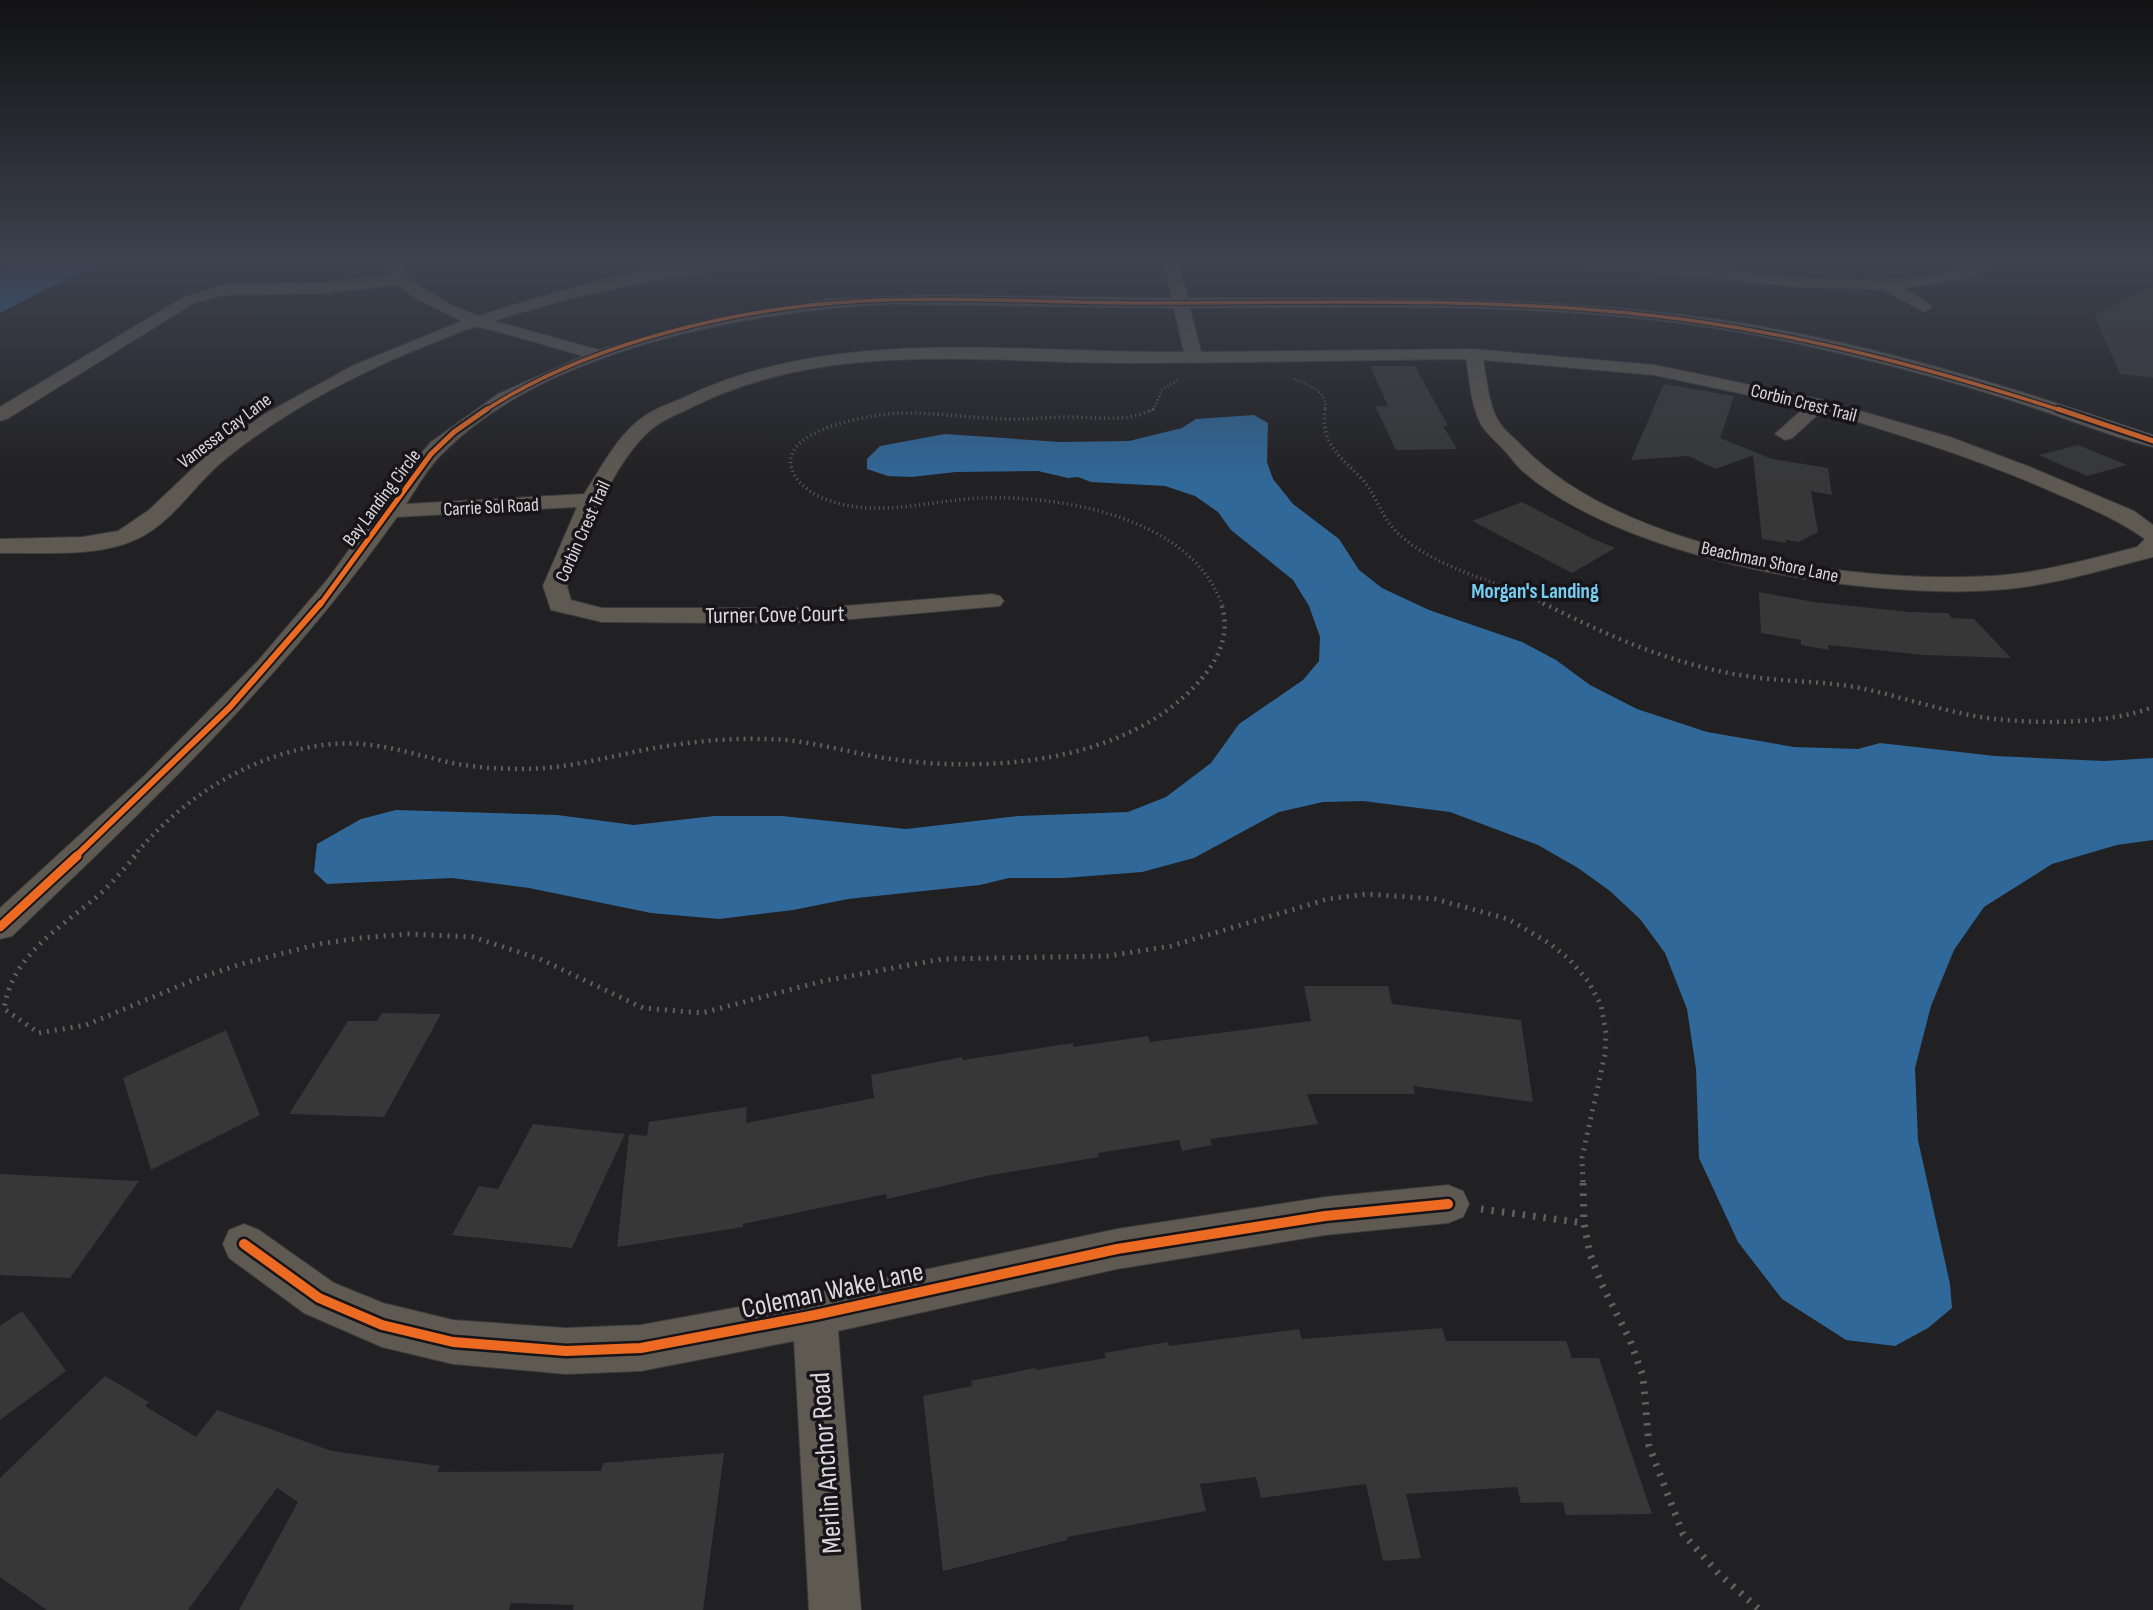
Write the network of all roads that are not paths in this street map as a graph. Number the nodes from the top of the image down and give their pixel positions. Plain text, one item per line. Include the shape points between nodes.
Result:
1 (130, 336) edge
2 (442, 336) edge
3 (534, 336) edge
4 (659, 336) edge
5 (1187, 336) edge
6 (1795, 336) edge
7 (1474, 354) junction
8 (599, 355) junction
9 (1192, 366) junction
10 (1819, 404) junction
11 (0, 415) edge
12 (1785, 434) dead end
13 (2153, 441) edge
14 (592, 500) junction
15 (391, 511) junction
16 (2153, 535) edge
17 (2153, 544) edge
18 (0, 546) edge
19 (992, 601) dead end
20 (560, 605) joint
21 (0, 927) edge
22 (1448, 1204) road end
23 (244, 1244) dead end
24 (815, 1315) junction
25 (835, 1610) edge

1 - 11 street
2 - 18 street, Vanessa Cay Lane via 372,363 309,395 205,466 127,536 75,545
3 - 8 street
4 - 8 street, Bay Landing Circle
5 - 9 street
6 - 13 street, Bay Landing Circle via 2009,393
7 - 9 street, Corbin Crest Trail
7 - 10 street, Corbin Crest Trail via 1654,370
7 - 17 street, Beachman Shore Lane via 1489,423 1528,465 1577,499 1631,525 1699,548 1828,575 1945,584 2045,575 2144,552
8 - 15 street, Bay Landing Circle via 540,379 458,429 424,461
9 - 14 street, Corbin Crest Trail via 890,353 763,373 717,388 653,419 631,438
10 - 12 street
10 - 16 street, Corbin Crest Trail via 1943,441 2023,471 2126,516
14 - 15 street, Carrie Sol Road
14 - 20 street, Corbin Crest Trail via 555,586
15 - 21 street, Bay Landing Circle via 304,625 252,684 141,796
19 - 20 street, Turner Cove Court via 730,617 602,615
22 - 24 street, Coleman Wake Lane via 1325,1216 1117,1249
23 - 24 street, Coleman Wake Lane via 319,1298 382,1325 453,1342 566,1351 641,1348
24 - 25 street, Merlin Anchor Road

